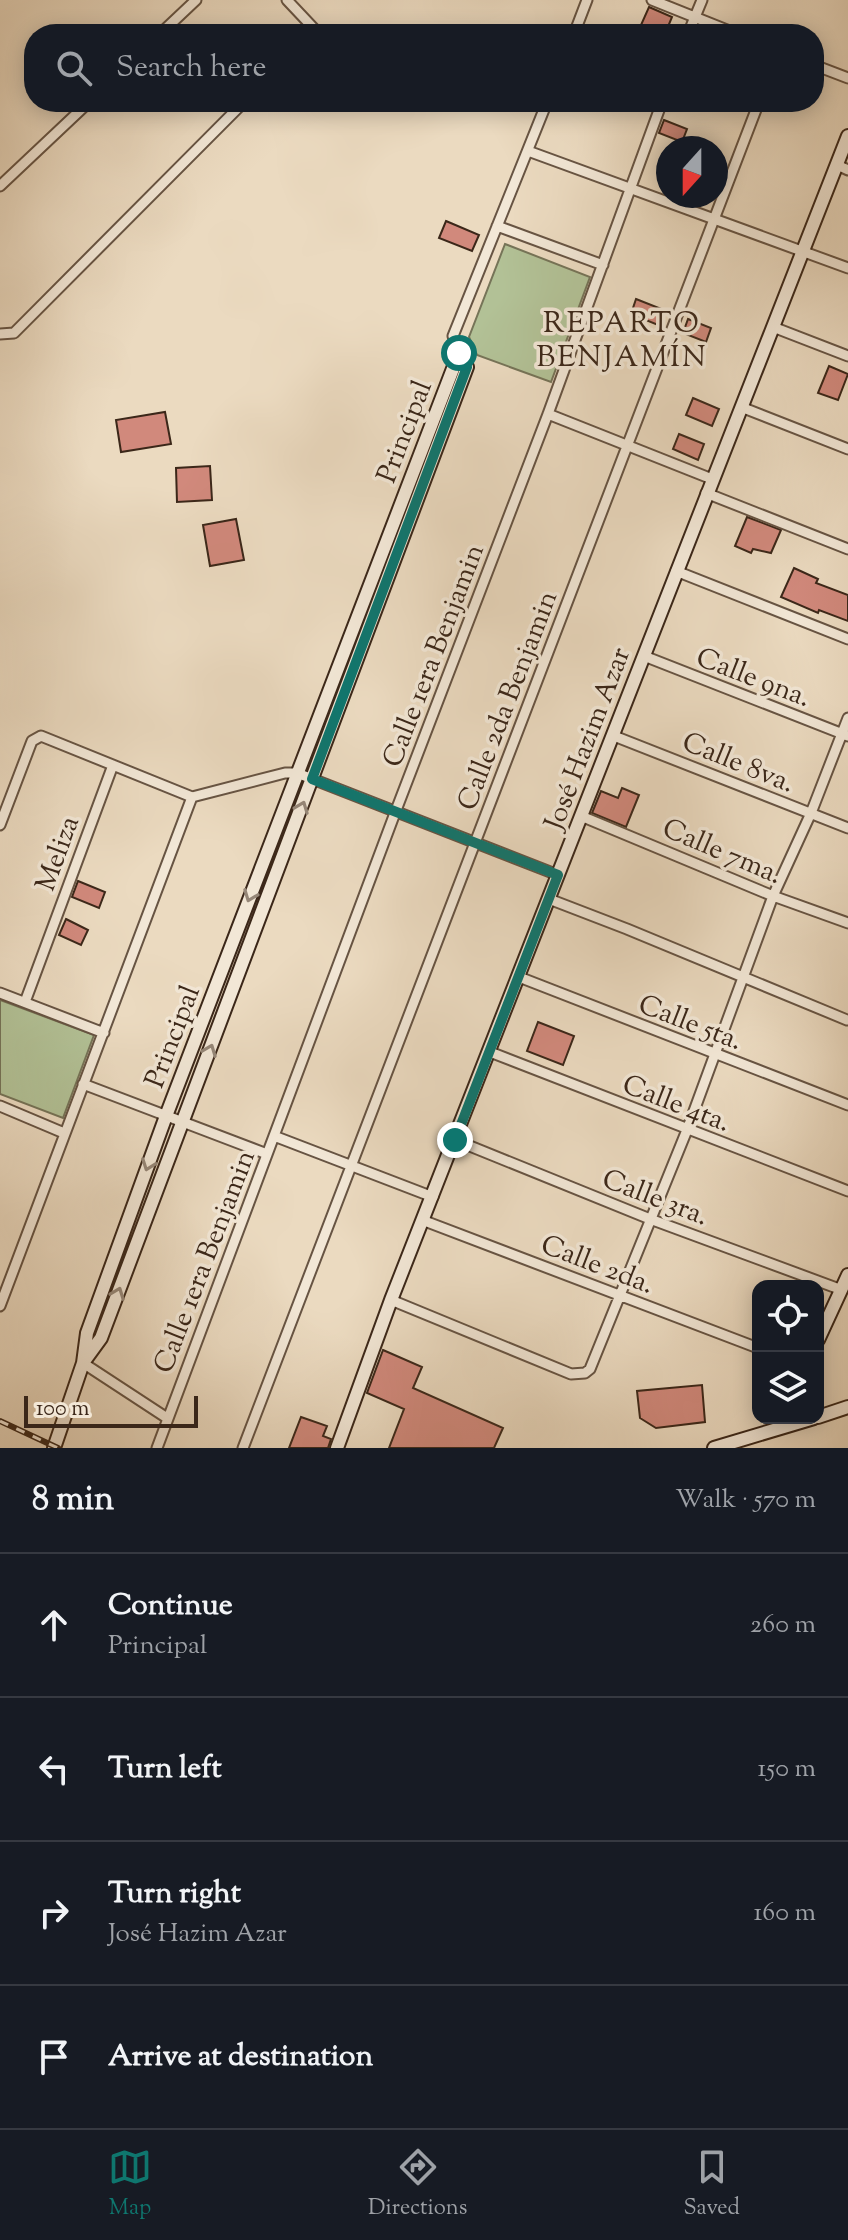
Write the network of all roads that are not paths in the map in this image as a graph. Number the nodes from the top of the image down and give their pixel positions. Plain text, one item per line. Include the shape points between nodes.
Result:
1 (196, 0) edge
2 (287, 0) edge
3 (587, 0) edge
4 (652, 0) edge
5 (702, 0) edge
6 (695, 17) junction
7 (171, 24) edge
8 (309, 24) edge
9 (578, 24) edge
10 (692, 24) edge
11 (712, 24) edge
12 (824, 69) edge
13 (848, 78) edge
14 (78, 112) edge
15 (234, 112) edge
16 (543, 112) edge
17 (658, 112) edge
18 (755, 112) edge
19 (848, 136) edge
20 (528, 151) junction
21 (842, 168) edge
22 (0, 186) edge
23 (630, 188) junction
24 (716, 219) junction
25 (497, 226) junction
26 (803, 250) junction
27 (603, 265) junction
28 (848, 268) edge
29 (773, 327) junction
30 (0, 334) edge
31 (459, 353) junction
32 (848, 356) edge
33 (741, 407) junction
34 (548, 414) junction
35 (629, 446) junction
36 (848, 449) edge
37 (712, 479) junction
38 (706, 493) junction
39 (848, 549) edge
40 (676, 571) junction
41 (848, 639) edge
42 (644, 656) junction
43 (848, 718) edge
44 (845, 735) edge
45 (614, 736) junction
46 (113, 765) junction
47 (297, 773) junction
48 (312, 779) junction
49 (192, 797) junction
50 (395, 813) junction
51 (811, 813) junction
52 (581, 816) junction
53 (0, 825) edge
54 (848, 828) edge
55 (474, 843) junction
56 (558, 875) junction
57 (773, 896) junction
58 (549, 899) junction
59 (848, 923) edge
60 (519, 977) junction
61 (743, 977) junction
62 (0, 993) edge
63 (25, 1002) junction
64 (847, 1020) edge
65 (104, 1033) junction
66 (490, 1052) junction
67 (714, 1054) junction
68 (83, 1084) junction
69 (848, 1105) edge
70 (0, 1106) edge
71 (166, 1116) junction
72 (183, 1122) junction
73 (687, 1130) junction
74 (64, 1133) junction
75 (274, 1136) junction
76 (455, 1140) junction
77 (267, 1154) junction
78 (351, 1166) junction
79 (848, 1191) edge
80 (433, 1197) junction
81 (650, 1219) junction
82 (422, 1220) junction
83 (848, 1275) edge
84 (842, 1290) junction
85 (620, 1295) junction
86 (391, 1300) junction
87 (0, 1306) edge
88 (824, 1328) edge
89 (752, 1346) edge
90 (83, 1363) junction
91 (848, 1407) edge
92 (824, 1414) edge
93 (167, 1418) junction
94 (786, 1424) edge
95 (54, 1448) edge
96 (157, 1448) edge
97 (243, 1448) edge
98 (337, 1448) edge
99 (714, 1448) edge

1 - 7 street
2 - 8 street
3 - 9 street
4 - 6 street
5 - 6 street
6 - 10 street
6 - 11 street
12 - 13 street
14 - 22 street
15 - 30 street via 14,333
16 - 20 street
17 - 23 street, Calle 1era Benjamin
18 - 24 street, Calle 2da Benjamin
19 - 21 street, José Hazim Azar
20 - 23 street
20 - 25 street
21 - 26 street, José Hazim Azar
23 - 24 street
23 - 27 street, Calle 1era Benjamin
24 - 26 street
24 - 35 street, Calle 2da Benjamin
25 - 27 street
25 - 31 street via 453,336
26 - 28 street
26 - 29 street, José Hazim Azar
27 - 34 street, Calle 1era Benjamin
29 - 32 street
29 - 33 street, José Hazim Azar
31 - 47 street, Principal
31 - 48 street, Principal via 467,367
33 - 36 street
33 - 37 street, José Hazim Azar
34 - 35 street
34 - 50 street, Calle 1era Benjamin
35 - 37 street
35 - 55 street, Calle 2da Benjamin
37 - 38 street, José Hazim Azar
38 - 39 street
38 - 40 street, José Hazim Azar
40 - 41 street
40 - 42 street, José Hazim Azar
42 - 44 street, Calle 9na.
42 - 45 street, José Hazim Azar
43 - 44 street
44 - 51 street
45 - 51 street, Calle 8va.
45 - 52 street, José Hazim Azar
46 - 49 street
46 - 53 street via 36,737
46 - 63 street, Meliza
47 - 48 street
47 - 49 street
47 -> 71 street, Principal
48 - 50 street
72 -> 48 street, Principal
49 - 65 street
50 - 55 street
50 - 75 street, Calle 1era Benjamin
51 - 54 street, Calle 8va.
51 - 57 street
52 - 56 street, José Hazim Azar
52 - 57 street, Calle 7ma.
55 - 56 street
55 - 78 street, Calle 2da Benjamin
56 - 58 street, José Hazim Azar
57 - 59 street, Calle 7ma.
57 - 61 street
58 - 60 street, José Hazim Azar
58 - 61 street
60 - 66 street, José Hazim Azar
60 - 67 street, Calle 5ta.
61 - 64 street
61 - 67 street
62 - 63 street
63 - 65 street
65 - 68 street
66 - 73 street, Calle 4ta.
66 - 76 street, José Hazim Azar
67 - 69 street, Calle 5ta.
67 - 73 street
68 - 71 street
68 - 74 street
70 - 74 street
71 - 72 street
71 -> 90 street, Principal via 87,1333
72 - 77 street
90 -> 72 street, Principal via 101,1338
73 - 79 street, Calle 4ta.
73 - 81 street
74 - 87 street
75 - 77 street, Calle 1era Benjamin
75 - 78 street
76 - 80 street, José Hazim Azar
76 - 81 street, Calle 3ra.
77 - 93 street, Calle 1era Benjamin
78 - 80 street
78 - 97 street, Calle 2da Benjamin
80 - 82 street, José Hazim Azar
81 - 84 street, Calle 3ra.
81 - 85 street
82 - 85 street, Calle 2da.
82 - 86 street, José Hazim Azar
83 - 84 street
84 - 88 street
85 - 86 street via 594,1362 585,1373 571,1374
85 - 89 street, Calle 2da.
86 - 98 street, José Hazim Azar
90 - 93 street
90 - 95 street
91 - 92 street
93 - 96 street, Calle 1era Benjamin
94 - 99 street

